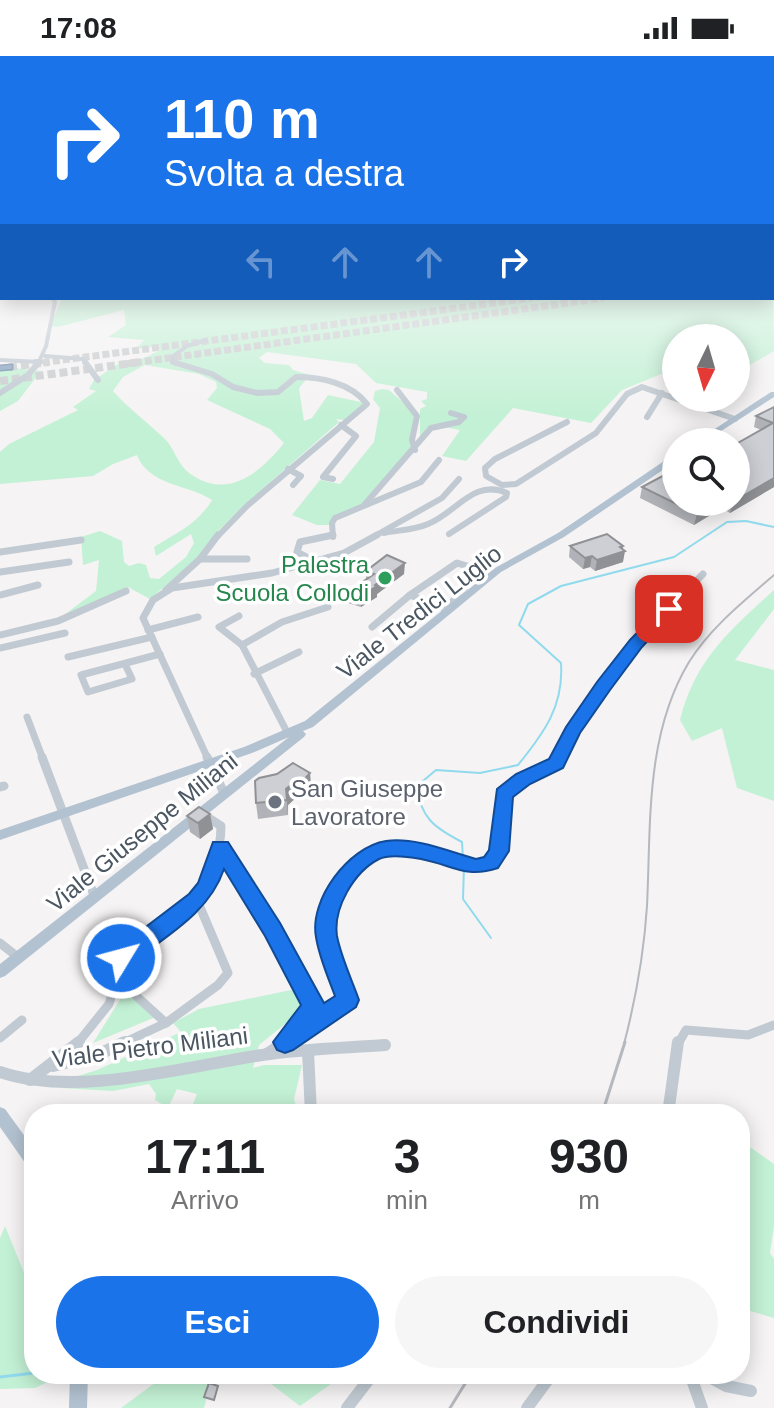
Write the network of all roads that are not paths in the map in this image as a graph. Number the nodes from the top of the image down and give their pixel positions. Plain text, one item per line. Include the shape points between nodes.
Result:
1 (54, 300) edge
2 (206, 340) dead end
3 (45, 356) junction
4 (0, 360) edge
5 (40, 362) junction
6 (98, 380) dead end
7 (397, 390) dead end
8 (0, 393) edge
9 (662, 393) joint
10 (774, 394) edge
11 (715, 412) edge
12 (451, 413) dead end
13 (647, 417) dead end
14 (735, 419) junction
15 (567, 422) dead end
16 (341, 425) junction
17 (721, 428) edge
18 (415, 450) junction
19 (439, 460) dead end
20 (662, 466) edge
21 (288, 469) junction
22 (333, 479) dead end
23 (459, 479) dead end
24 (293, 485) dead end
25 (502, 487) junction
26 (363, 507) junction
27 (383, 533) junction
28 (449, 534) dead end
29 (81, 540) dead end
30 (14, 550) junction
31 (0, 552) edge
32 (200, 559) junction
33 (247, 559) dead end
34 (69, 562) dead end
35 (316, 563) junction
36 (17, 569) junction
37 (0, 572) edge
38 (703, 574) dead end
39 (38, 585) dead end
40 (165, 590) junction
41 (126, 591) dead end
42 (0, 595) edge
43 (410, 595) junction
44 (328, 607) dead end
45 (447, 609) junction
46 (239, 616) dead end
47 (198, 617) dead end
48 (372, 627) dead end
49 (65, 633) dead end
50 (150, 634) junction
51 (0, 635) edge
52 (242, 645) junction
53 (0, 648) edge
54 (299, 652) dead end
55 (160, 654) junction
56 (68, 657) dead end
57 (125, 664) junction
58 (254, 674) junction
59 (27, 717) dead end
60 (309, 724) junction
61 (288, 734) junction
62 (211, 764) junction
63 (224, 793) junction
64 (63, 814) junction
65 (205, 815) junction
66 (0, 835) edge
67 (220, 847) junction
68 (95, 898) junction
69 (197, 900) junction
70 (0, 943) edge
71 (19, 958) junction
72 (0, 972) edge
73 (111, 973) junction
74 (22, 1020) dead end
75 (166, 1023) junction
76 (774, 1025) edge
77 (0, 1038) edge
78 (285, 1042) junction
79 (385, 1045) dead end
80 (308, 1051) junction
81 (267, 1054) junction
82 (52, 1066) junction
83 (0, 1072) edge
84 (29, 1081) junction
85 (311, 1104) edge
86 (669, 1104) edge
87 (0, 1114) edge
88 (24, 1148) edge
89 (79, 1384) edge
90 (365, 1384) edge
91 (545, 1384) edge
92 (694, 1384) edge
93 (722, 1384) edge
94 (751, 1391) dead end
95 (78, 1408) edge
96 (347, 1408) edge
97 (527, 1408) edge
98 (702, 1408) edge

1 - 3 street
2 - 16 street via 176,352 173,363 257,393 278,392 296,377 335,385 367,401
3 - 5 street
3 - 6 street via 83,359
4 - 5 street
5 - 8 street
7 - 18 street via 415,407 420,424 412,440
9 - 13 street
9 - 25 street via 634,390 596,433 516,484
10 - 14 main road
11 - 14 street
12 - 18 street via 464,417 434,426
14 - 17 main road
15 - 25 street via 485,468 486,476
16 - 21 street
16 - 22 street via 356,436 323,477
18 - 26 street
19 - 26 street via 422,481
20 - 45 main road, Viale Tredici Luglio via 561,535 498,570
21 - 24 street via 301,476
21 - 32 street via 222,530
23 - 27 street via 442,498
25 - 27 street via 483,487 427,524
25 - 28 street via 506,497
26 - 35 street via 335,518 333,537 296,546 303,558
27 - 35 street
29 - 30 street
30 - 31 street
30 - 36 street
32 - 33 street
32 - 40 street
34 - 36 street
35 - 40 street
36 - 37 street
38 - 78 street, Viale Pietro Miliani via 636,643 572,732 556,764 504,794 499,851 491,863 476,867 404,848 386,849 364,858 345,876 326,916 326,937 347,1000
39 - 42 street
40 - 50 street via 144,611
41 - 51 street via 58,621
43 - 45 street
43 - 45 street, Viale Tredici Luglio via 457,563 480,570
43 - 48 street
44 - 52 street via 282,622
45 - 60 main road, Viale Tredici Luglio
46 - 52 street via 219,627
47 - 50 street
49 - 53 street
50 - 55 street
50 - 56 street
52 - 58 street
54 - 58 street
55 - 57 street
55 - 62 street
57 - 57 street via 81,675 88,692 132,679
58 - 61 street
59 - 64 street
60 - 61 main road
60 - 63 main road, Viale Giuseppe Miliani
61 - 62 main road
62 - 63 street
62 - 64 main road
63 - 65 main road, Viale Giuseppe Miliani
64 - 66 main road
64 - 68 street
65 - 67 street via 221,826
65 - 68 main road, Viale Giuseppe Miliani
67 - 69 street via 208,886
67 - 78 street via 314,1007
68 - 71 main road, Viale Giuseppe Miliani
69 - 73 street via 121,958
69 - 75 street via 228,973
70 - 71 street
71 - 72 main road, Viale Giuseppe Miliani
73 - 75 street
73 - 82 street via 115,988 107,1005 85,1037
74 - 77 street
75 - 82 street via 95,1056
76 - 86 street via 744,1038 686,1030 678,1041
78 - 81 street, Viale Pietro Miliani
79 - 80 street
80 - 81 street
80 - 85 street
81 - 84 street, Viale Pietro Miliani via 78,1084
82 - 84 street
83 - 84 street, Viale Pietro Miliani
87 - 88 main road
89 - 95 main road
90 - 96 street
91 - 97 street
92 - 98 street
93 - 94 street

